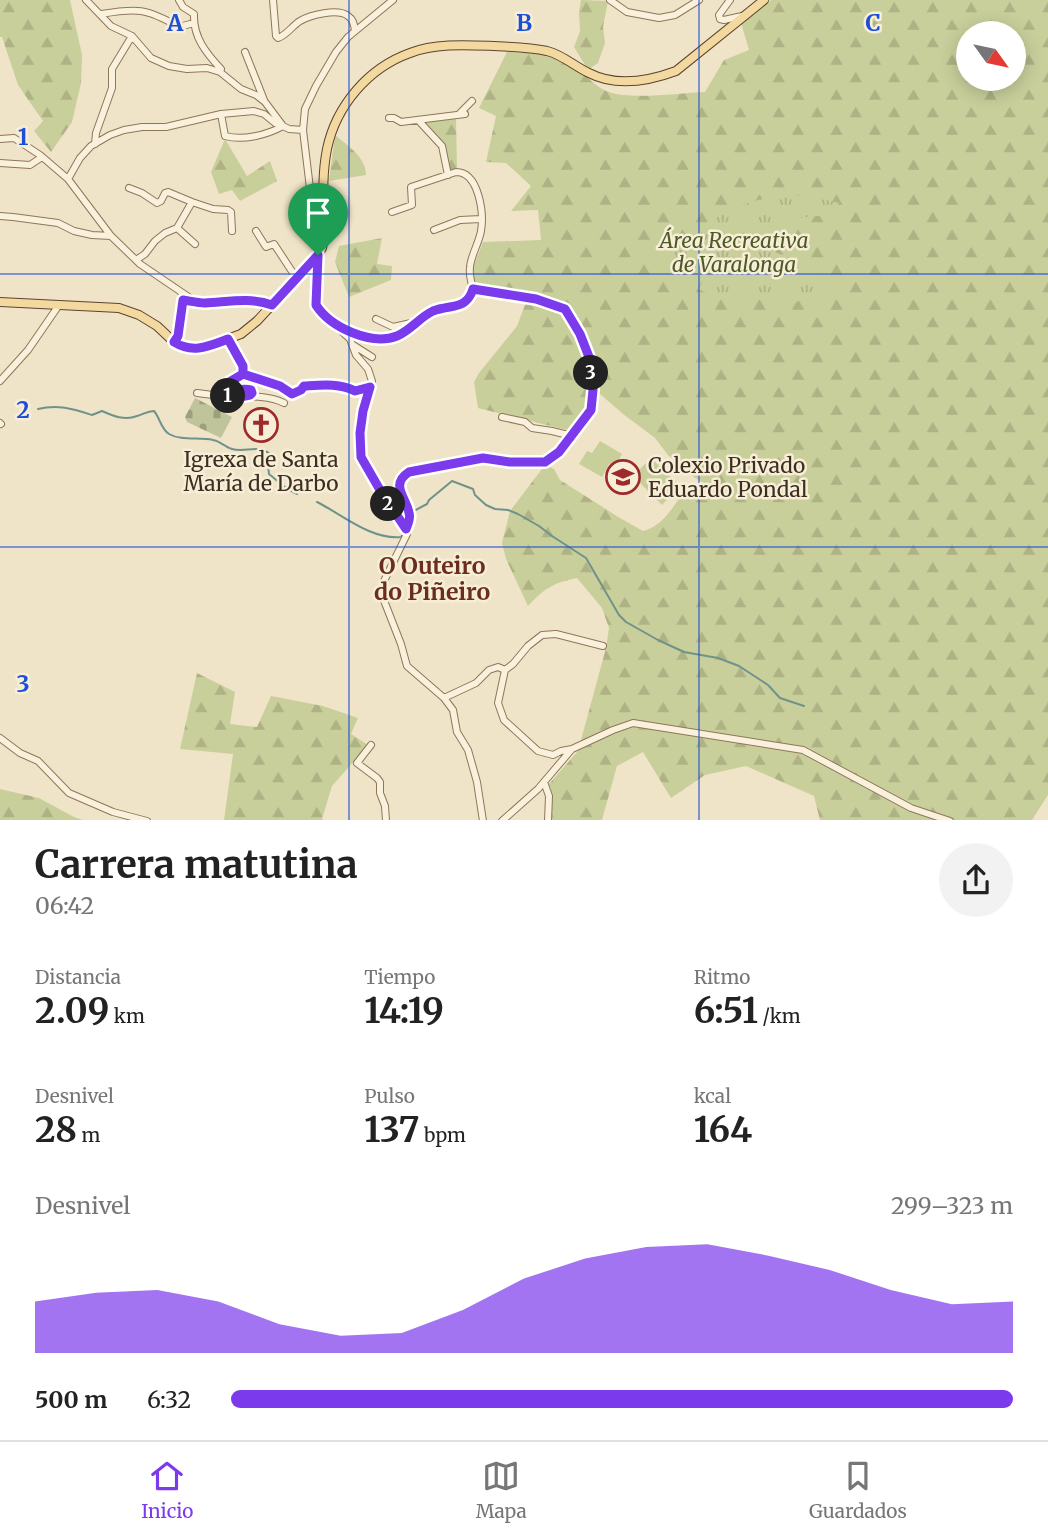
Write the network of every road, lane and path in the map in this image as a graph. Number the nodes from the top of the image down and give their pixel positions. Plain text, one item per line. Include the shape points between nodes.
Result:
1 (86, 0) edge
2 (179, 0) edge
3 (273, 0) edge
4 (610, 0) edge
5 (699, 0) edge
6 (730, 0) edge
7 (764, 0) edge
8 (390, 1) edge
9 (101, 14) junction
10 (744, 16) junction
11 (194, 23) junction
12 (355, 30) junction
13 (132, 36) junction
14 (245, 52) dead end
15 (220, 72) junction
16 (472, 101) dead end
17 (265, 102) junction
18 (220, 114) junction
19 (389, 118) dead end
20 (418, 120) junction
21 (283, 126) junction
22 (303, 130) junction
23 (0, 139) edge
24 (95, 144) junction
25 (42, 157) junction
26 (0, 163) edge
27 (448, 174) junction
28 (68, 179) junction
29 (129, 188) dead end
30 (192, 202) junction
31 (392, 212) dead end
32 (0, 216) edge
33 (481, 219) junction
34 (177, 228) junction
35 (434, 230) dead end
36 (232, 231) dead end
37 (256, 231) dead end
38 (111, 236) junction
39 (195, 244) dead end
40 (136, 260) junction
41 (317, 261) junction
42 (297, 279) junction
43 (473, 289) junction
44 (0, 302) edge
45 (196, 302) junction
46 (59, 305) junction
47 (272, 305) junction
48 (376, 319) dead end
49 (420, 320) junction
50 (335, 324) junction
51 (228, 339) junction
52 (174, 342) junction
53 (352, 344) junction
54 (372, 357) dead end
55 (243, 374) junction
56 (0, 381) edge
57 (226, 384) junction
58 (370, 387) junction
59 (197, 393) dead end
60 (218, 396) junction
61 (240, 397) junction
62 (284, 404) dead end
63 (502, 417) dead end
64 (572, 436) junction
65 (406, 529) junction
66 (603, 646) dead end
67 (505, 670) junction
68 (444, 698) junction
69 (0, 738) edge
70 (371, 745) dead end
71 (572, 749) junction
72 (544, 782) junction
73 (143, 820) edge
74 (386, 820) edge
75 (483, 820) edge
76 (503, 820) edge
77 (548, 820) edge
78 (947, 820) edge

1 - 9 street
2 - 11 street via 194,14
3 - 12 street via 278,38 300,21 335,12 346,14
4 - 5 street via 627,12 660,18 675,15
6 - 10 street via 720,19
7 - 10 main road
8 - 12 street
9 - 11 street via 133,9 179,27
9 - 13 street via 111,26
10 - 41 main road via 676,71 635,81 589,74 548,51 527,48 456,45 411,52 392,61 354,93 333,128 324,171 324,239
11 - 15 street via 198,39
12 - 22 street via 316,86
13 - 15 street via 151,58 169,66
13 - 24 street via 112,69 112,88
14 - 17 street
15 - 17 street
16 - 20 street via 462,114
17 - 21 street
18 - 21 street via 258,111
18 - 21 street via 225,136 230,138 258,136
18 - 24 street via 166,127 124,130
19 - 20 street
20 - 27 street via 442,146
21 - 22 street
22 - 41 street
23 - 25 street via 14,138
24 - 28 street
25 - 26 street via 30,165
25 - 28 street
27 - 31 street via 411,187 412,205
27 - 33 street via 462,172 476,187
28 - 38 street
29 - 30 street via 157,203 168,192
30 - 34 street
30 - 36 street via 231,212
32 - 38 street
33 - 35 street via 460,220
33 - 43 street via 482,230 470,265
34 - 39 street
34 - 40 street
37 - 42 street via 266,247 274,244
38 - 40 street
40 - 45 street
41 - 42 main road
41 - 50 street via 316,305
42 - 47 main road
43 - 49 street via 465,302 434,310
43 - 64 street via 536,299 565,309 591,362 593,390 591,410
44 - 46 main road
45 - 47 street via 244,300
45 - 52 street via 183,300
46 - 52 main road via 130,311 149,320
46 - 56 street
47 - 51 main road via 249,329
48 - 49 street via 393,327
49 - 50 street via 397,336 385,338 359,336
50 - 53 street
51 - 52 main road via 200,349
51 - 55 street
53 - 54 street
53 - 58 street via 368,369
55 - 57 street
55 - 58 street via 292,394 304,386 346,386 355,391
57 - 60 street
57 - 61 street via 232,390 251,390 250,395
58 - 65 street via 360,433 361,457
59 - 60 street
60 - 61 street
61 - 62 street
63 - 64 street
64 - 65 street via 545,462 483,458 409,472 400,486 410,517
65 - 68 street via 384,581 383,598 407,666
66 - 67 street via 542,635
67 - 68 street via 491,668 476,684
67 - 71 street via 498,703 504,720 538,751 553,755
68 - 75 street via 468,750
69 - 73 street via 37,761 69,793
70 - 74 street via 357,763 380,782
71 - 72 street
71 - 78 street via 633,723 803,750 911,808
72 - 76 street
72 - 77 street

